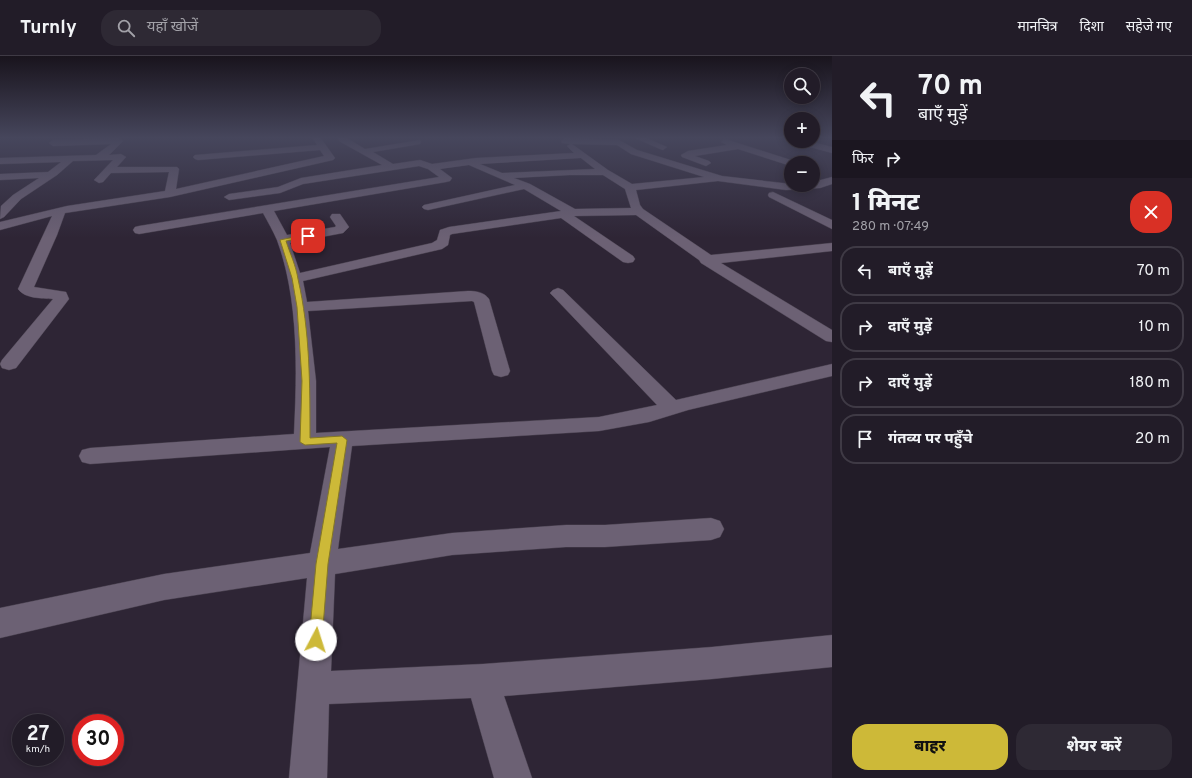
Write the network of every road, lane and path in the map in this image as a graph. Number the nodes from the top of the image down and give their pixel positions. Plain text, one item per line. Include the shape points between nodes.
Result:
1 (108, 170) edge
2 (56, 171) edge
3 (174, 171) edge
4 (251, 171) edge
5 (286, 171) edge
6 (365, 171) edge
7 (436, 171) edge
8 (489, 171) edge
9 (714, 171) edge
10 (355, 172) joint
11 (605, 172) joint
12 (720, 172) junction
13 (820, 172) edge
14 (736, 174) dead end
15 (51, 175) junction
16 (502, 176) junction
17 (832, 176) edge
18 (0, 177) edge
19 (250, 177) junction
20 (99, 180) dead end
21 (832, 180) edge
22 (224, 183) junction
23 (820, 183) edge
24 (820, 185) edge
25 (526, 186) junction
26 (784, 187) edge
27 (630, 188) junction
28 (832, 188) edge
29 (170, 194) junction
30 (773, 196) dead end
31 (229, 197) junction
32 (428, 207) dead end
33 (267, 209) junction
34 (60, 211) junction
35 (639, 211) junction
36 (568, 213) junction
37 (230, 214) junction
38 (0, 215) edge
39 (336, 217) dead end
40 (832, 225) edge
41 (0, 226) edge
42 (140, 230) dead end
43 (283, 240) junction
44 (832, 247) edge
45 (628, 259) dead end
46 (706, 260) junction
47 (295, 278) junction
48 (558, 293) dead end
49 (300, 307) junction
50 (832, 337) edge
51 (9, 364) dead end
52 (502, 371) dead end
53 (831, 372) edge
54 (672, 408) junction
55 (342, 440) junction
56 (305, 442) junction
57 (90, 456) dead end
58 (712, 529) dead end
59 (322, 564) junction
60 (0, 623) edge
61 (832, 651) edge
62 (483, 681) junction
63 (313, 688) junction
64 (308, 778) edge
65 (513, 778) edge

1 - 20 street
2 - 15 street
3 - 29 street
4 - 19 street
5 - 19 street
6 - 10 street
7 - 33 street via 446,179
8 - 16 street
9 - 12 street
10 - 31 street via 300,180 280,190
11 - 16 street
11 - 27 street
12 - 14 street
12 - 26 street
12 - 27 street
13 - 17 street
15 - 18 street
15 - 38 street via 21,193
16 - 25 street
19 - 22 street
21 - 23 street
22 - 29 street
22 - 31 street
24 - 28 street
25 - 32 street
25 - 36 street
27 - 35 street
29 - 34 street
30 - 40 street
31 - 37 street
33 - 37 street
33 - 43 street
34 - 41 street
34 - 51 street via 26,289 61,295 61,299
35 - 36 street
35 - 46 street
36 - 45 street
36 - 47 street via 449,230 444,233 443,242 437,246
37 - 42 street
39 - 43 street via 343,227 339,230
43 - 47 street
44 - 46 street
46 - 50 street
47 - 49 street
48 - 54 street
49 - 52 street via 474,296 481,299
49 - 56 street via 306,381
53 - 54 street
54 - 55 street via 599,424
55 - 56 street
55 - 59 street
56 - 57 street
58 - 59 street via 452,544
59 - 60 street via 164,587
59 - 63 street
61 - 62 street
62 - 63 street
62 - 65 street
63 - 64 street

